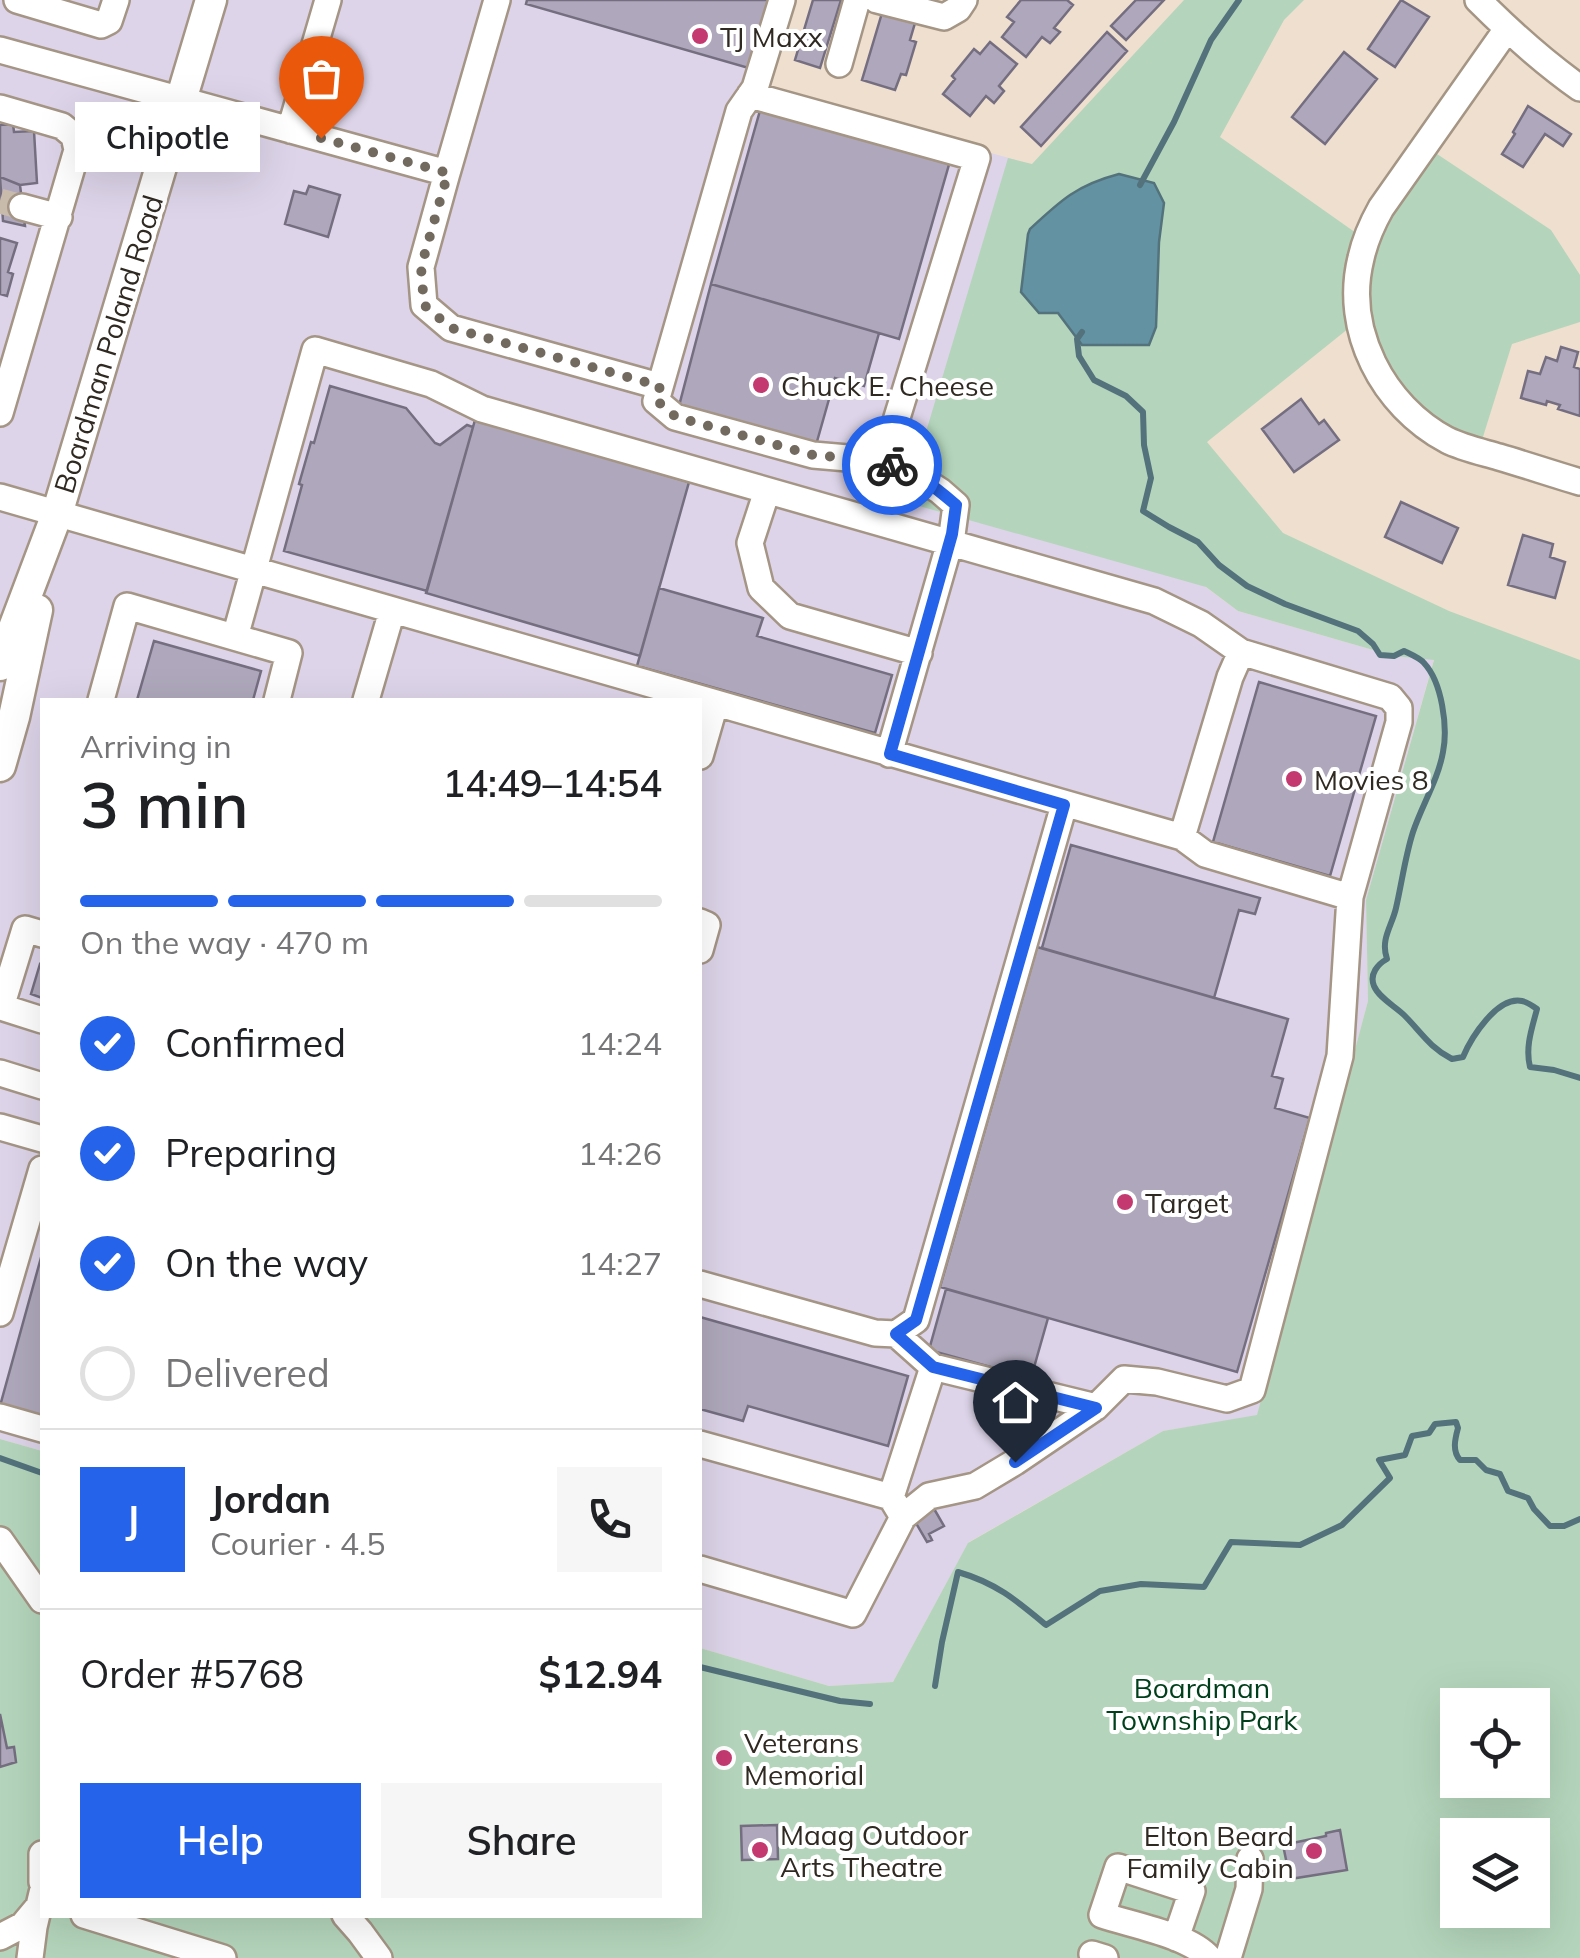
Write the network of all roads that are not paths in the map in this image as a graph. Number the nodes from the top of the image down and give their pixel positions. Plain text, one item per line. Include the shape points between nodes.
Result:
1 (17, 0) edge
2 (116, 0) edge
3 (210, 0) edge
4 (328, 0) edge
5 (497, 0) edge
6 (782, 0) edge
7 (857, 0) edge
8 (876, 0) edge
9 (964, 0) edge
10 (1478, 0) edge
11 (1507, 28) junction
12 (0, 50) edge
13 (839, 64) dead end
14 (1580, 88) edge
15 (750, 94) junction
16 (180, 101) junction
17 (0, 108) edge
18 (290, 130) junction
19 (448, 173) junction
20 (8, 203) tunnel mouth
21 (59, 217) junction
22 (660, 386) junction
23 (0, 413) edge
24 (883, 463) junction
25 (1580, 482) edge
26 (767, 491) junction
27 (0, 496) edge
28 (57, 514) junction
29 (950, 542) junction
30 (254, 571) junction
31 (392, 611) junction
32 (234, 637) junction
33 (1242, 652) junction
34 (918, 653) junction
35 (0, 664) edge
36 (102, 698) edge
37 (278, 698) edge
38 (367, 698) edge
39 (694, 698) edge
40 (702, 700) edge
41 (715, 704) junction
42 (702, 749) edge
43 (890, 754) junction
44 (0, 766) edge
45 (1064, 805) junction
46 (1182, 837) junction
47 (1350, 897) junction
48 (702, 922) edge
49 (40, 933) edge
50 (702, 944) edge
51 (40, 1019) edge
52 (0, 1073) edge
53 (40, 1080) edge
54 (0, 1127) edge
55 (40, 1138) edge
56 (40, 1176) edge
57 (702, 1285) edge
58 (0, 1314) edge
59 (896, 1334) junction
60 (933, 1367) junction
61 (1096, 1408) junction
62 (0, 1417) edge
63 (40, 1428) edge
64 (702, 1445) edge
65 (897, 1507) junction
66 (0, 1540) edge
67 (702, 1570) edge
68 (40, 1597) edge
69 (1250, 1860) dead end
70 (40, 1895) edge
71 (40, 1899) edge
72 (94, 1918) edge
73 (348, 1918) edge
74 (1176, 1938) dead end
75 (0, 1940) edge
76 (31, 1955) edge
77 (223, 1958) edge
78 (379, 1958) edge
79 (1209, 1958) edge
80 (1228, 1958) edge

1 - 2 street via 101,25 110,21
3 - 16 main road, Boardman Poland Road
4 - 18 street
5 - 19 street
6 - 15 street
7 - 13 street
8 - 9 street via 944,17
10 - 11 street
11 - 14 street
11 - 25 street via 1368,233 1357,281 1359,320 1383,382 1424,425 1456,444
12 - 16 street
15 - 22 street via 739,111
15 - 24 street via 978,158
16 - 18 street
16 - 28 main road, Boardman Poland Road
17 - 21 street via 62,126 74,136 77,150
18 - 19 street
19 - 22 street via 421,267 424,305 451,328
20 - 21 street
21 - 23 street
22 - 24 street via 656,400 676,417 813,455
24 - 29 street via 906,469 956,505
26 - 29 street
26 - 30 street via 482,409 431,384 315,350
26 - 34 street via 750,542 760,588 790,616
27 - 28 street
28 - 30 street
28 - 35 main road, Boardman Poland Road
28 - 44 main road, Boardman Poland Road
29 - 33 street via 1154,601
29 - 34 street
30 - 31 street
30 - 32 street
31 - 38 street
31 - 39 street
32 - 36 street via 127,606
32 - 37 street via 289,653
33 - 46 street
33 - 47 street via 1390,697 1399,708
34 - 43 street
40 - 41 street
41 - 42 street
41 - 43 street
43 - 45 street
45 - 46 street
45 - 59 street via 916,1320
46 - 47 street via 1204,854
47 - 61 street via 1340,1056 1252,1390 1227,1399 1124,1379
48 - 50 street via 708,924
49 - 51 street via 25,929 1,1007
52 - 53 street
54 - 55 street
56 - 58 street
57 - 59 street
59 - 60 street
60 - 61 street
60 - 65 street
61 - 65 street via 975,1486
62 - 63 street
64 - 65 street
65 - 67 street via 853,1614
66 - 68 street
69 - 80 street via 1249,1890
70 - 75 street via 23,1925
71 - 76 street
72 - 77 street
73 - 78 street
74 - 79 street
75 - 76 street

